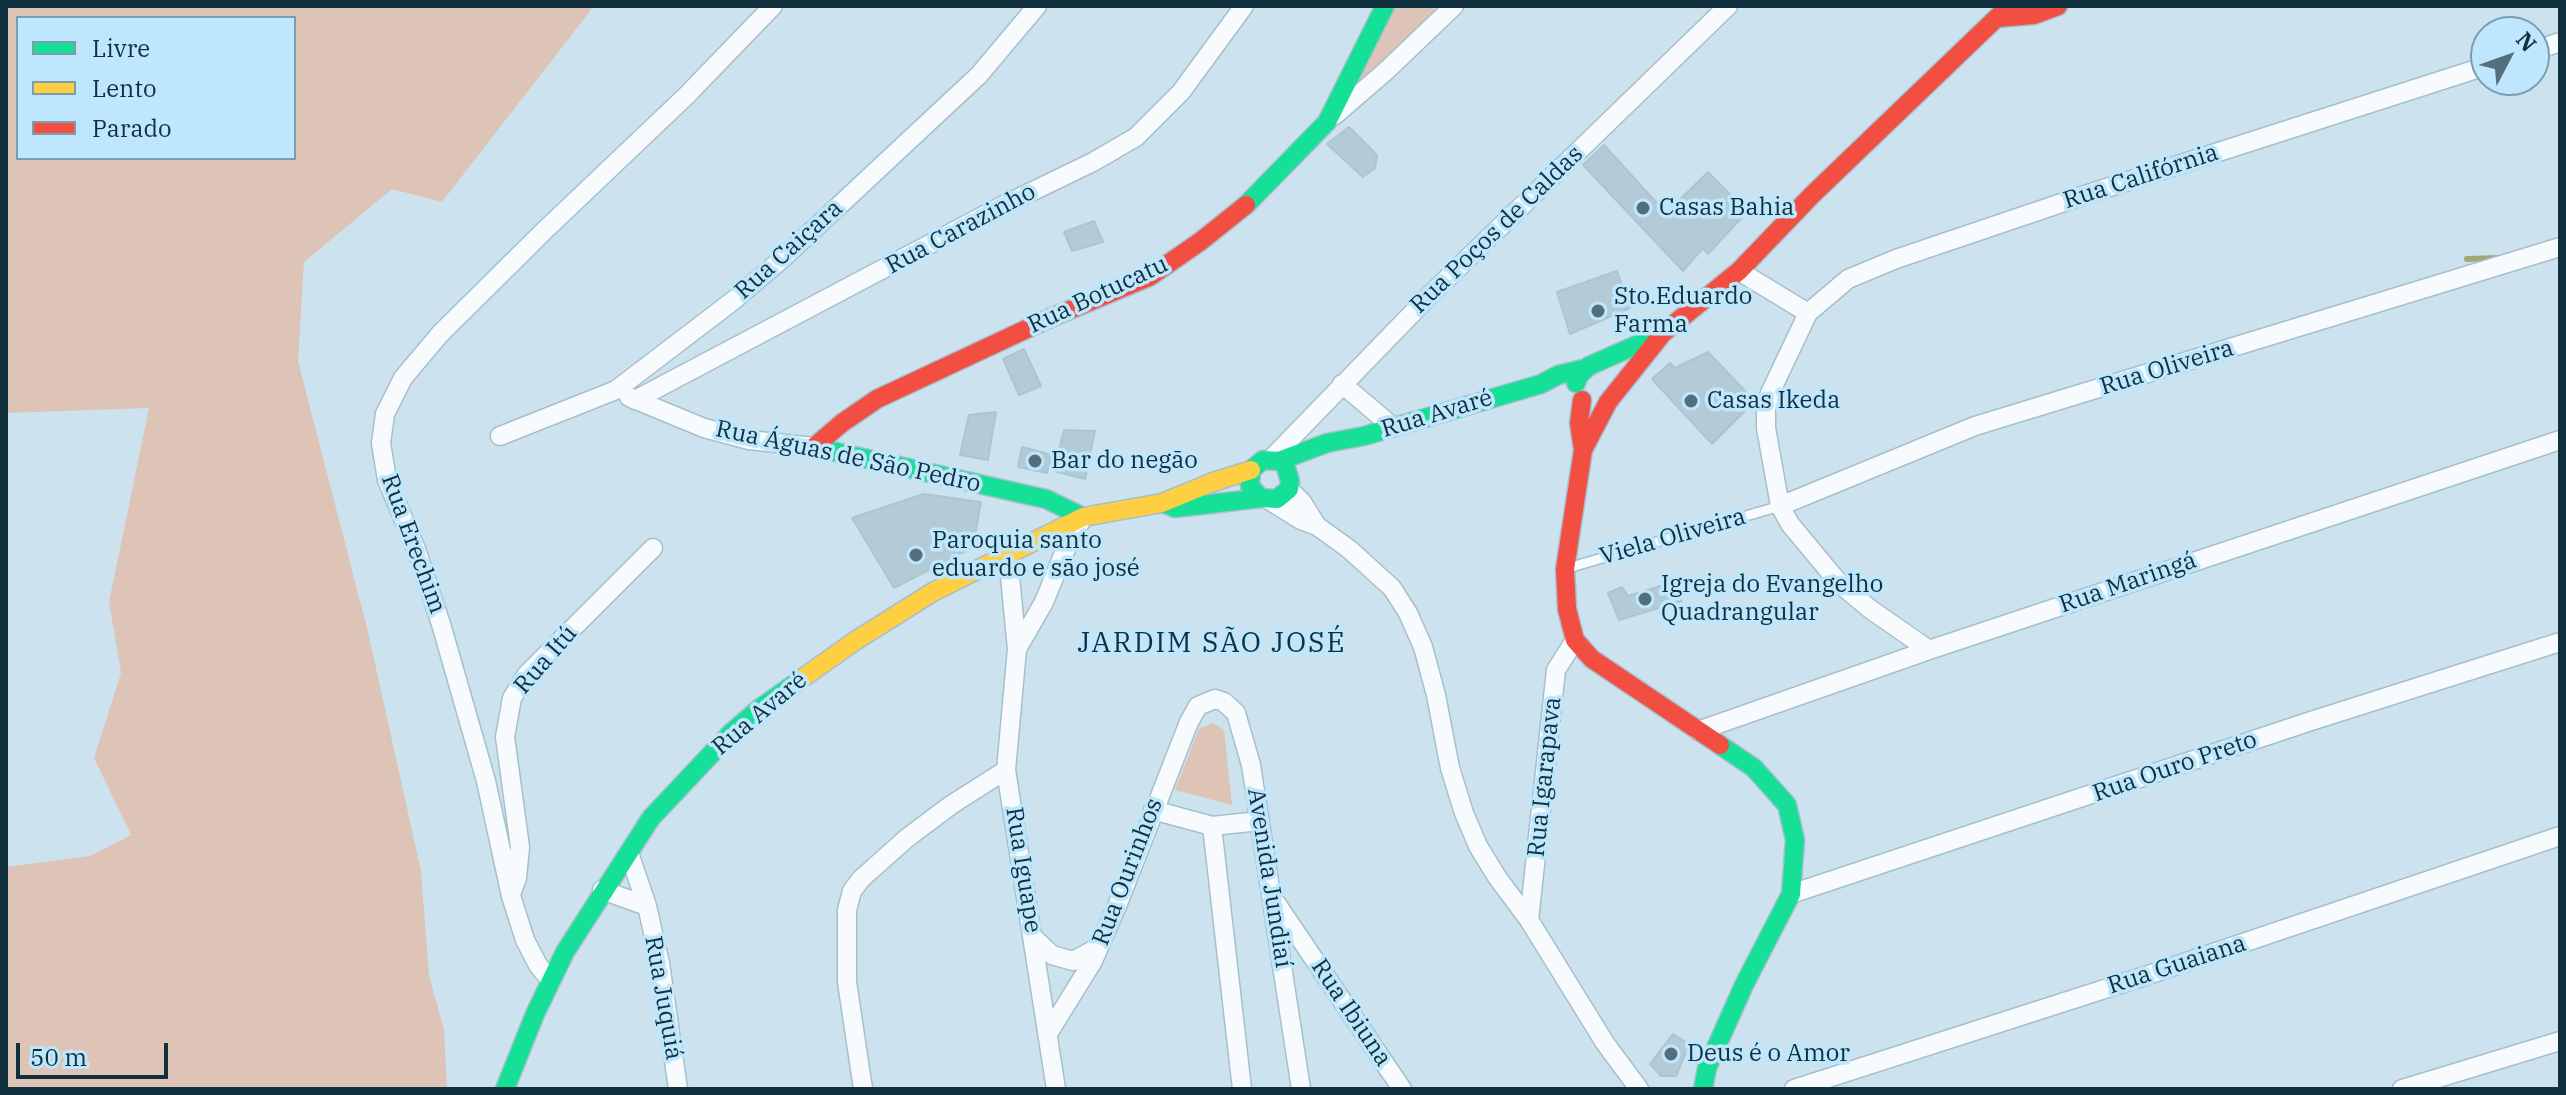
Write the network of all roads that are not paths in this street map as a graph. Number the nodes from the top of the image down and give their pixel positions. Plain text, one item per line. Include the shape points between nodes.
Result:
1 (773, 6) edge
2 (1037, 6) edge
3 (1244, 6) edge
4 (1385, 6) edge
5 (1454, 6) edge
6 (1728, 6) edge
7 (2058, 6) edge
8 (2004, 12) edge
9 (2470, 71) edge
10 (1327, 122) junction
11 (2560, 247) edge
12 (1739, 271) junction
13 (1808, 313) junction
14 (1663, 333) junction
15 (1589, 367) junction
16 (1342, 384) junction
17 (616, 390) junction
18 (1510, 392) junction
19 (1612, 396) junction
20 (1580, 397) junction
21 (635, 400) junction
22 (1393, 427) junction
23 (500, 436) dead end
24 (1364, 436) junction
25 (2560, 440) edge
26 (814, 447) junction
27 (1583, 450) junction
28 (1275, 460) junction
29 (1251, 470) junction
30 (1300, 477) junction
31 (1265, 499) junction
32 (1162, 503) junction
33 (1780, 506) junction
34 (1083, 517) junction
35 (1317, 526) junction
36 (653, 548) dead end
37 (1008, 556) junction
38 (1565, 569) junction
39 (1575, 640) junction
40 (2560, 642) edge
41 (1017, 649) junction
42 (1929, 650) junction
43 (1198, 706) joint
44 (1698, 731) junction
45 (1006, 770) junction
46 (1153, 810) junction
47 (1260, 821) junction
48 (1212, 826) junction
49 (2560, 836) edge
50 (629, 853) junction
51 (602, 890) junction
52 (1791, 894) junction
53 (511, 896) junction
54 (1272, 898) junction
55 (647, 906) junction
56 (1529, 920) junction
57 (1033, 937) junction
58 (1099, 947) junction
59 (551, 981) junction
60 (1049, 1032) junction
61 (2560, 1041) edge
62 (505, 1089) edge
63 (678, 1089) edge
64 (863, 1089) edge
65 (1056, 1089) edge
66 (1242, 1089) edge
67 (1301, 1089) edge
68 (1402, 1089) edge
69 (1639, 1089) edge
70 (1703, 1089) edge
71 (1794, 1089) edge
72 (2402, 1089) edge

1 - 53 street, Rua Erechim via 440,334 403,378 385,414 381,443 387,480 441,624 486,781
2 - 17 street, Rua Caiçara via 979,75 783,258
3 - 21 street, Rua Carazinho via 1181,92 1136,137
4 - 10 main road, Rua Botucatu
5 - 10 street
6 - 16 street, Rua Poços de Caldas
7 - 8 main road via 2034,15
8 - 12 main road
9 - 13 street, Rua Califórnia via 1896,259 1848,279
10 - 26 main road, Rua Botucatu via 1244,207 1149,277 877,399
11 - 33 street, Rua Oliveira via 1975,426
12 - 13 street
12 - 14 main road
13 - 33 street via 1766,409
14 - 15 main road, Rua Avaré
14 - 19 main road
15 - 18 main road, Rua Avaré
15 - 19 main road via 1602,365 1613,372
15 - 20 main road via 1576,381
16 - 22 street
16 - 28 street, Rua Poços de Caldas
17 - 21 street, Rua Águas de São Pedro
17 - 23 street, Rua Caiçara
18 - 20 main road, Rua Avaré
18 - 22 main road, Rua Avaré
19 - 20 main road via 1595,406
19 - 27 main road
20 - 27 main road
21 - 26 street, Rua Águas de São Pedro via 749,440
22 - 24 main road, Rua Avaré
24 - 28 main road, Rua Avaré
24 - 30 main road, Rua Avaré
25 - 42 street, Rua Maringá
26 - 34 main road, Rua Águas de São Pedro via 1046,499
27 - 38 main road
28 - 29 main road
28 - 30 main road
29 - 31 main road via 1250,486
29 - 32 main road, Rua Avaré
30 - 31 main road via 1284,495
30 - 35 street via 1302,502
31 - 32 main road, Rua Avaré via 1175,508
31 - 35 street
32 - 34 main road, Rua Avaré
33 - 38 lane, Viela Oliveira
33 - 42 street via 1839,583
34 - 37 main road, Rua Avaré
34 - 41 street, Rua Iguape
35 - 56 street via 1392,588 1408,613 1423,647 1464,813 1478,846
36 - 53 street, Rua Itú via 527,674 512,698 505,737 520,847
37 - 41 street, Rua Iguape
37 - 50 main road, Rua Avaré via 891,617 760,708 679,787
38 - 39 main road
39 - 44 main road via 1592,659
39 - 56 street, Rua Igarapava via 1556,670
40 - 52 street, Rua Ouro Preto
41 - 45 street, Rua Iguape
42 - 44 street, Rua Maringá
43 - 46 street, Rua Ourinhos
43 - 47 street, Avenida Jundiaí via 1215,699 1236,713
44 - 52 main road via 1754,768 1787,805 1795,840
45 - 57 street, Rua Iguape
45 - 64 street via 907,838 852,891 847,982
46 - 48 street
46 - 58 street, Rua Ourinhos
47 - 48 street
47 - 54 street, Avenida Jundiaí
48 - 66 street, Avenida Jundiaí
49 - 71 street, Rua Guaiana
50 - 51 main road, Rua Avaré
50 - 55 street, Rua Juquiá
51 - 55 street, Rua Juquiá
51 - 59 main road, Rua Avaré
52 - 70 main road via 1738,999
53 - 59 street, Rua Erechim via 525,940
54 - 67 street, Avenida Jundiaí
54 - 68 street, Rua Ibiuna
55 - 63 street, Rua Juquiá
56 - 69 street
57 - 58 street via 1052,955 1073,961
57 - 60 street, Rua Iguape
58 - 60 street, Rua Ourinhos
59 - 62 main road, Rua Avaré
60 - 65 street, Rua Iguape
61 - 72 street

